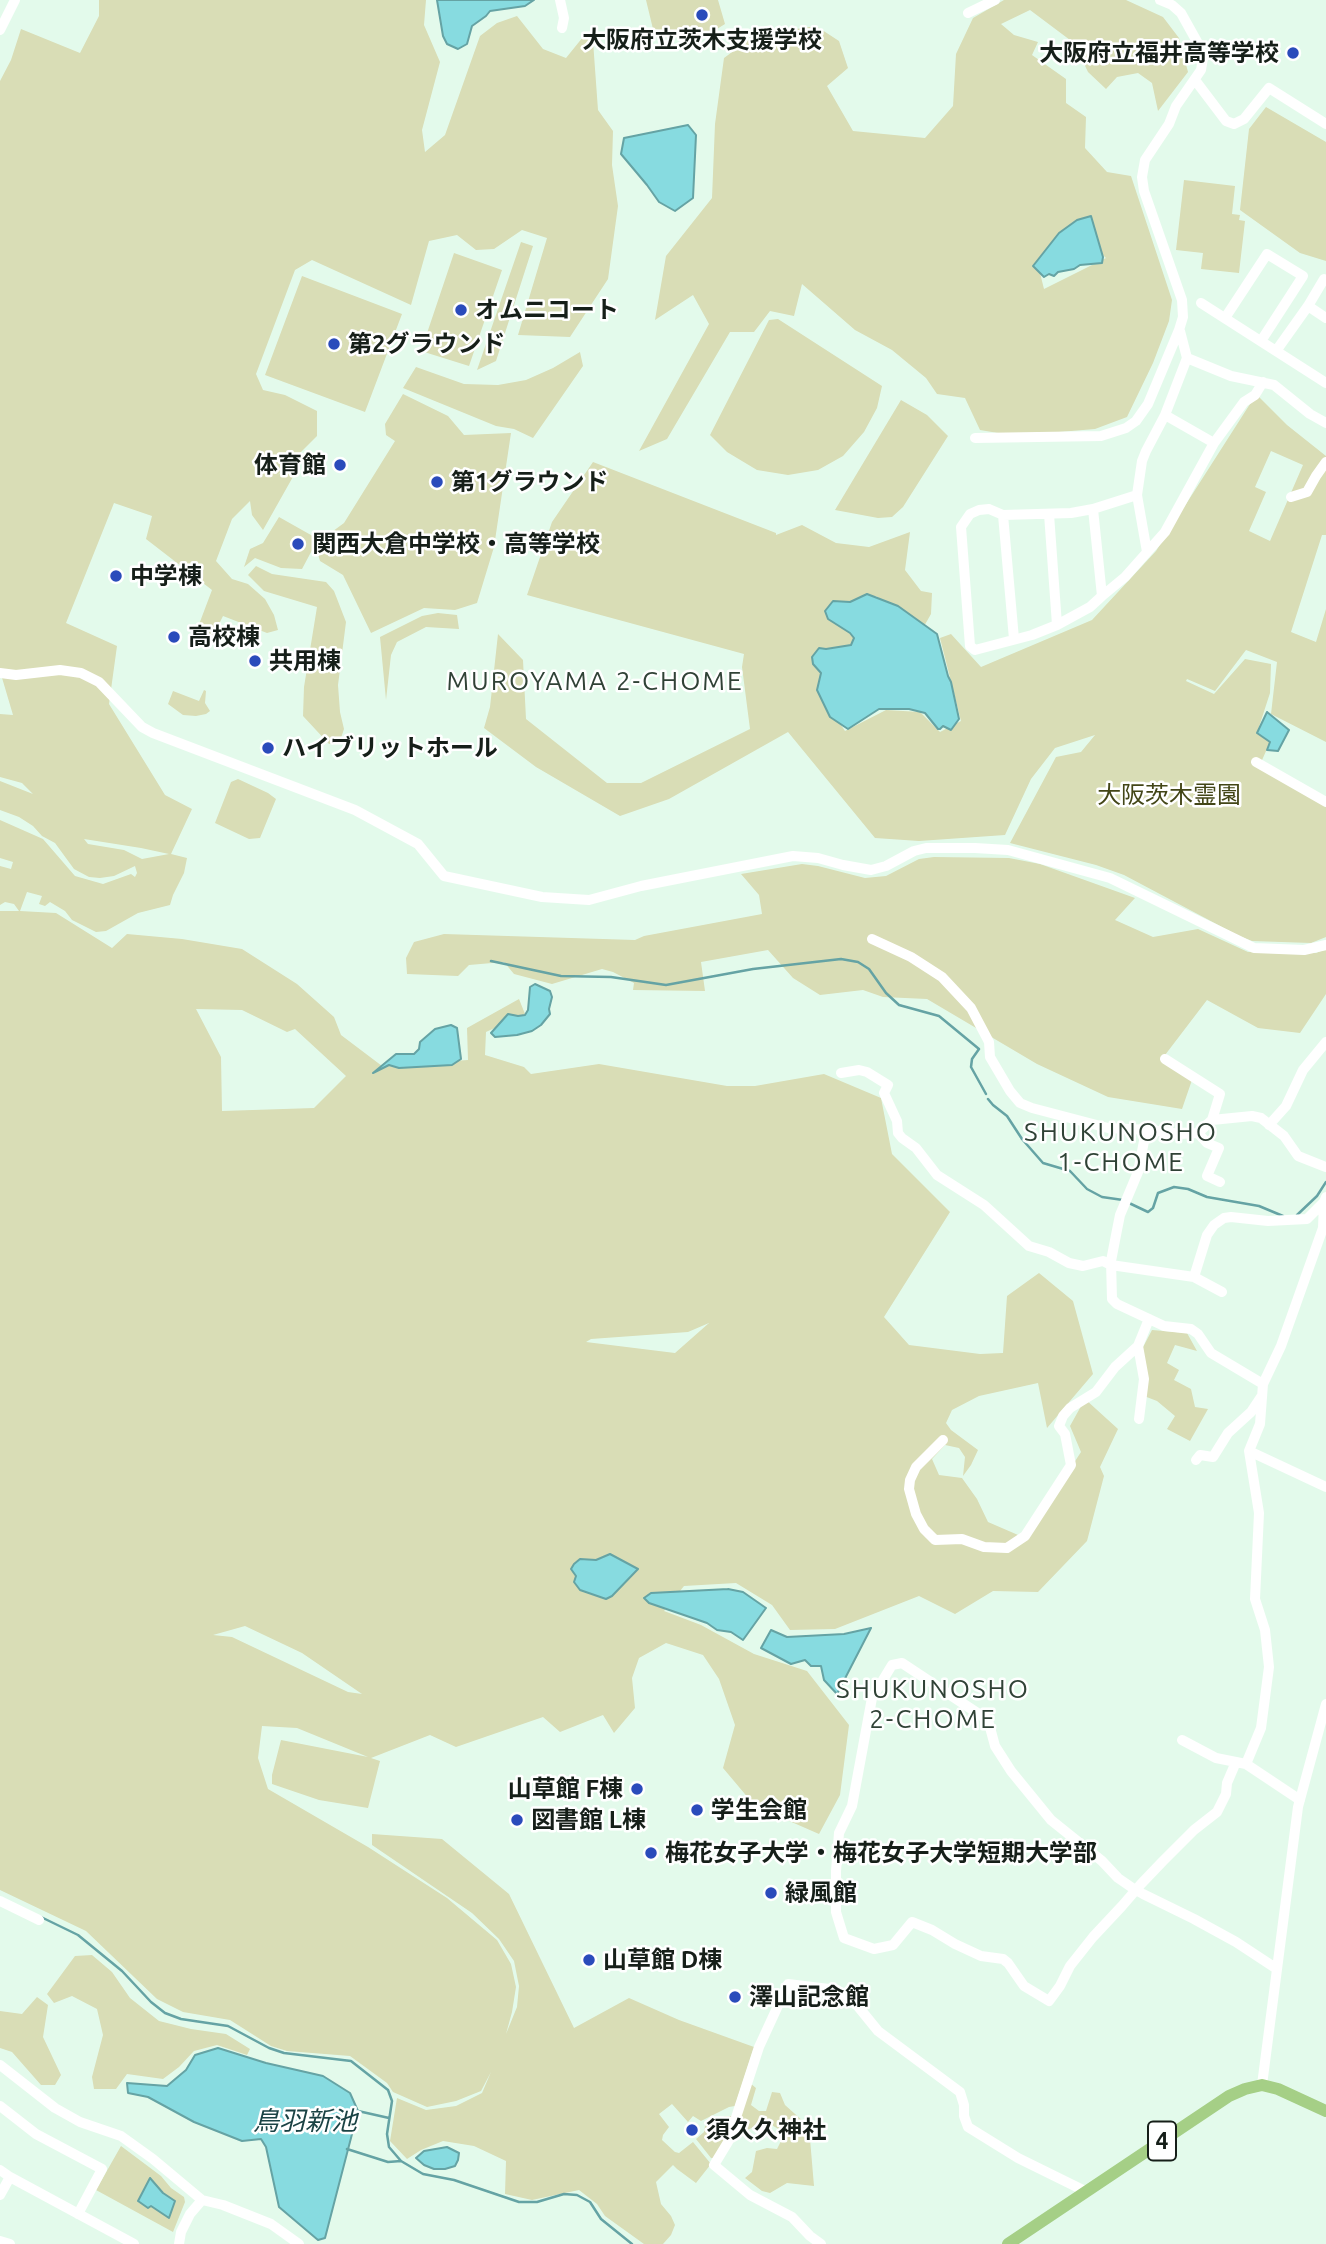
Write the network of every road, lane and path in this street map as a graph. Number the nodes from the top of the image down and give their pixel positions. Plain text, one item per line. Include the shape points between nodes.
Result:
1 (15, 0) edge
2 (560, 0) edge
3 (995, 0) edge
4 (1160, 0) edge
5 (968, 13) dead end
6 (562, 28) dead end
7 (0, 30) edge
8 (1195, 80) junction
9 (1326, 124) edge
10 (1324, 279) dead end
11 (1201, 303) dead end
12 (1308, 306) junction
13 (1225, 318) junction
14 (1326, 318) edge
15 (1180, 330) junction
16 (1261, 341) junction
17 (1276, 351) junction
18 (1187, 358) junction
19 (1263, 382) junction
20 (1326, 383) edge
21 (1165, 415) junction
22 (1326, 423) edge
23 (975, 438) dead end
24 (1214, 443) junction
25 (1326, 462) edge
26 (1137, 495) junction
27 (1291, 497) dead end
28 (1093, 509) junction
29 (1049, 514) junction
30 (1003, 515) junction
31 (1147, 552) junction
32 (1101, 596) junction
33 (1057, 625) junction
34 (1014, 639) junction
35 (0, 673) edge
36 (1256, 762) dead end
37 (1326, 802) edge
38 (872, 939) dead end
39 (1326, 945) edge
40 (1326, 1042) edge
41 (1165, 1059) dead end
42 (841, 1073) dead end
43 (1212, 1120) junction
44 (1269, 1125) junction
45 (1146, 1131) junction
46 (1198, 1133) junction
47 (1326, 1167) edge
48 (1220, 1182) dead end
49 (1325, 1200) edge
50 (1111, 1265) junction
51 (1194, 1277) junction
52 (1222, 1292) dead end
53 (1149, 1319) junction
54 (1138, 1346) junction
55 (1263, 1384) junction
56 (1261, 1397) junction
57 (1139, 1419) dead end
58 (943, 1440) dead end
59 (1249, 1451) junction
60 (1196, 1460) dead end
61 (1326, 1486) edge
62 (1326, 1704) edge
63 (1182, 1740) dead end
64 (1241, 1763) junction
65 (1300, 1800) junction
66 (0, 1901) edge
67 (39, 1920) dead end
68 (1276, 1969) junction
69 (0, 2065) edge
70 (1262, 2085) junction
71 (0, 2106) edge
72 (1326, 2111) edge
73 (0, 2170) edge
74 (10, 2178) junction
75 (1087, 2192) junction
76 (0, 2195) edge
77 (202, 2200) junction
78 (78, 2214) junction
79 (0, 2241) edge
80 (10, 2244) edge
81 (134, 2244) edge
82 (179, 2244) edge
83 (299, 2244) edge
84 (821, 2244) edge
85 (1008, 2244) edge

1 - 7 street
2 - 6 street
3 - 5 street
4 - 8 street via 1181,13 1200,47 1203,58
8 - 9 street via 1226,121 1234,124 1244,119 1269,88
8 - 15 street via 1145,160 1142,177 1182,300
10 - 12 street
11 - 13 street
12 - 14 street
12 - 17 street
13 - 16 street
13 - 16 street via 1267,254 1303,276
15 - 18 street
15 - 23 street via 1149,404 1126,428 1092,437
16 - 17 street
17 - 20 street
18 - 19 street via 1231,376
18 - 21 street
19 - 22 street via 1273,384
19 - 24 street
21 - 24 street
21 - 26 street via 1146,450
24 - 31 street via 1165,532
25 - 27 street via 1307,492
26 - 28 street
26 - 31 street
28 - 29 street
28 - 32 street
29 - 30 street
29 - 33 street
30 - 34 street
30 - 34 street via 979,510 961,527 970,646 975,650
31 - 32 street
32 - 33 street
33 - 34 street
35 - 39 street via 81,673 99,682 142,727 355,810 418,844 444,876 542,897 589,900 793,856 871,870 926,848 1009,850 1118,881 1254,948 1304,950
36 - 37 street
38 - 45 street via 942,976 971,1008 989,1042 990,1057 1020,1103 1108,1128
40 - 44 street
41 - 43 street via 1220,1094
42 - 50 street via 867,1072 888,1086 884,1093 902,1138 937,1175 1000,1217 1030,1246 1069,1263 1083,1266 1103,1261
43 - 44 street via 1252,1116
43 - 46 street
44 - 47 street via 1298,1156
45 - 46 street
45 - 50 street via 1135,1183 1119,1220
46 - 48 street via 1219,1148 1207,1176
49 - 51 street via 1307,1219 1224,1218 1208,1235
49 - 55 street via 1323,1228
50 - 51 street
50 - 53 street via 1112,1299
51 - 52 street
53 - 54 street
53 - 55 street via 1191,1329 1211,1353
54 - 57 street via 1143,1379
54 - 58 street via 1096,1392 1066,1411 1059,1426 1071,1465 1025,1536 1007,1548 984,1547 962,1539 935,1540 923,1528 912,1502 910,1480 916,1467
55 - 56 street
56 - 59 street via 1259,1424
56 - 60 street via 1213,1457 1200,1455
59 - 61 street
59 - 64 street via 1259,1513 1255,1599 1265,1630 1269,1667 1261,1728
62 - 65 street
63 - 64 street via 1216,1758
64 - 65 street
64 - 68 street via 1227,1783 1217,1812 1163,1861 1093,1937 1049,2001 1024,1986 1003,1959 981,1956 912,1922 893,1945 874,1949 844,1938 836,1912 839,1833 852,1806 872,1698 892,1665 902,1662 988,1720 995,1746 1051,1820 1118,1878 1139,1892 1236,1942
65 - 68 street
66 - 67 street
68 - 70 street
69 - 77 street via 55,2108 121,2136
70 - 72 main road
70 - 75 main road, 4 via 1229,2096
71 - 78 street via 36,2134 102,2169
73 - 74 street
74 - 76 street
74 - 78 street
75 - 84 street via 968,2127 960,2092 878,2031 852,1999 837,1990 788,1984 715,2165 750,2195 792,2217
75 - 85 main road, 4
77 - 82 street via 190,2214
77 - 83 street via 271,2224
78 - 81 street
79 - 80 street

